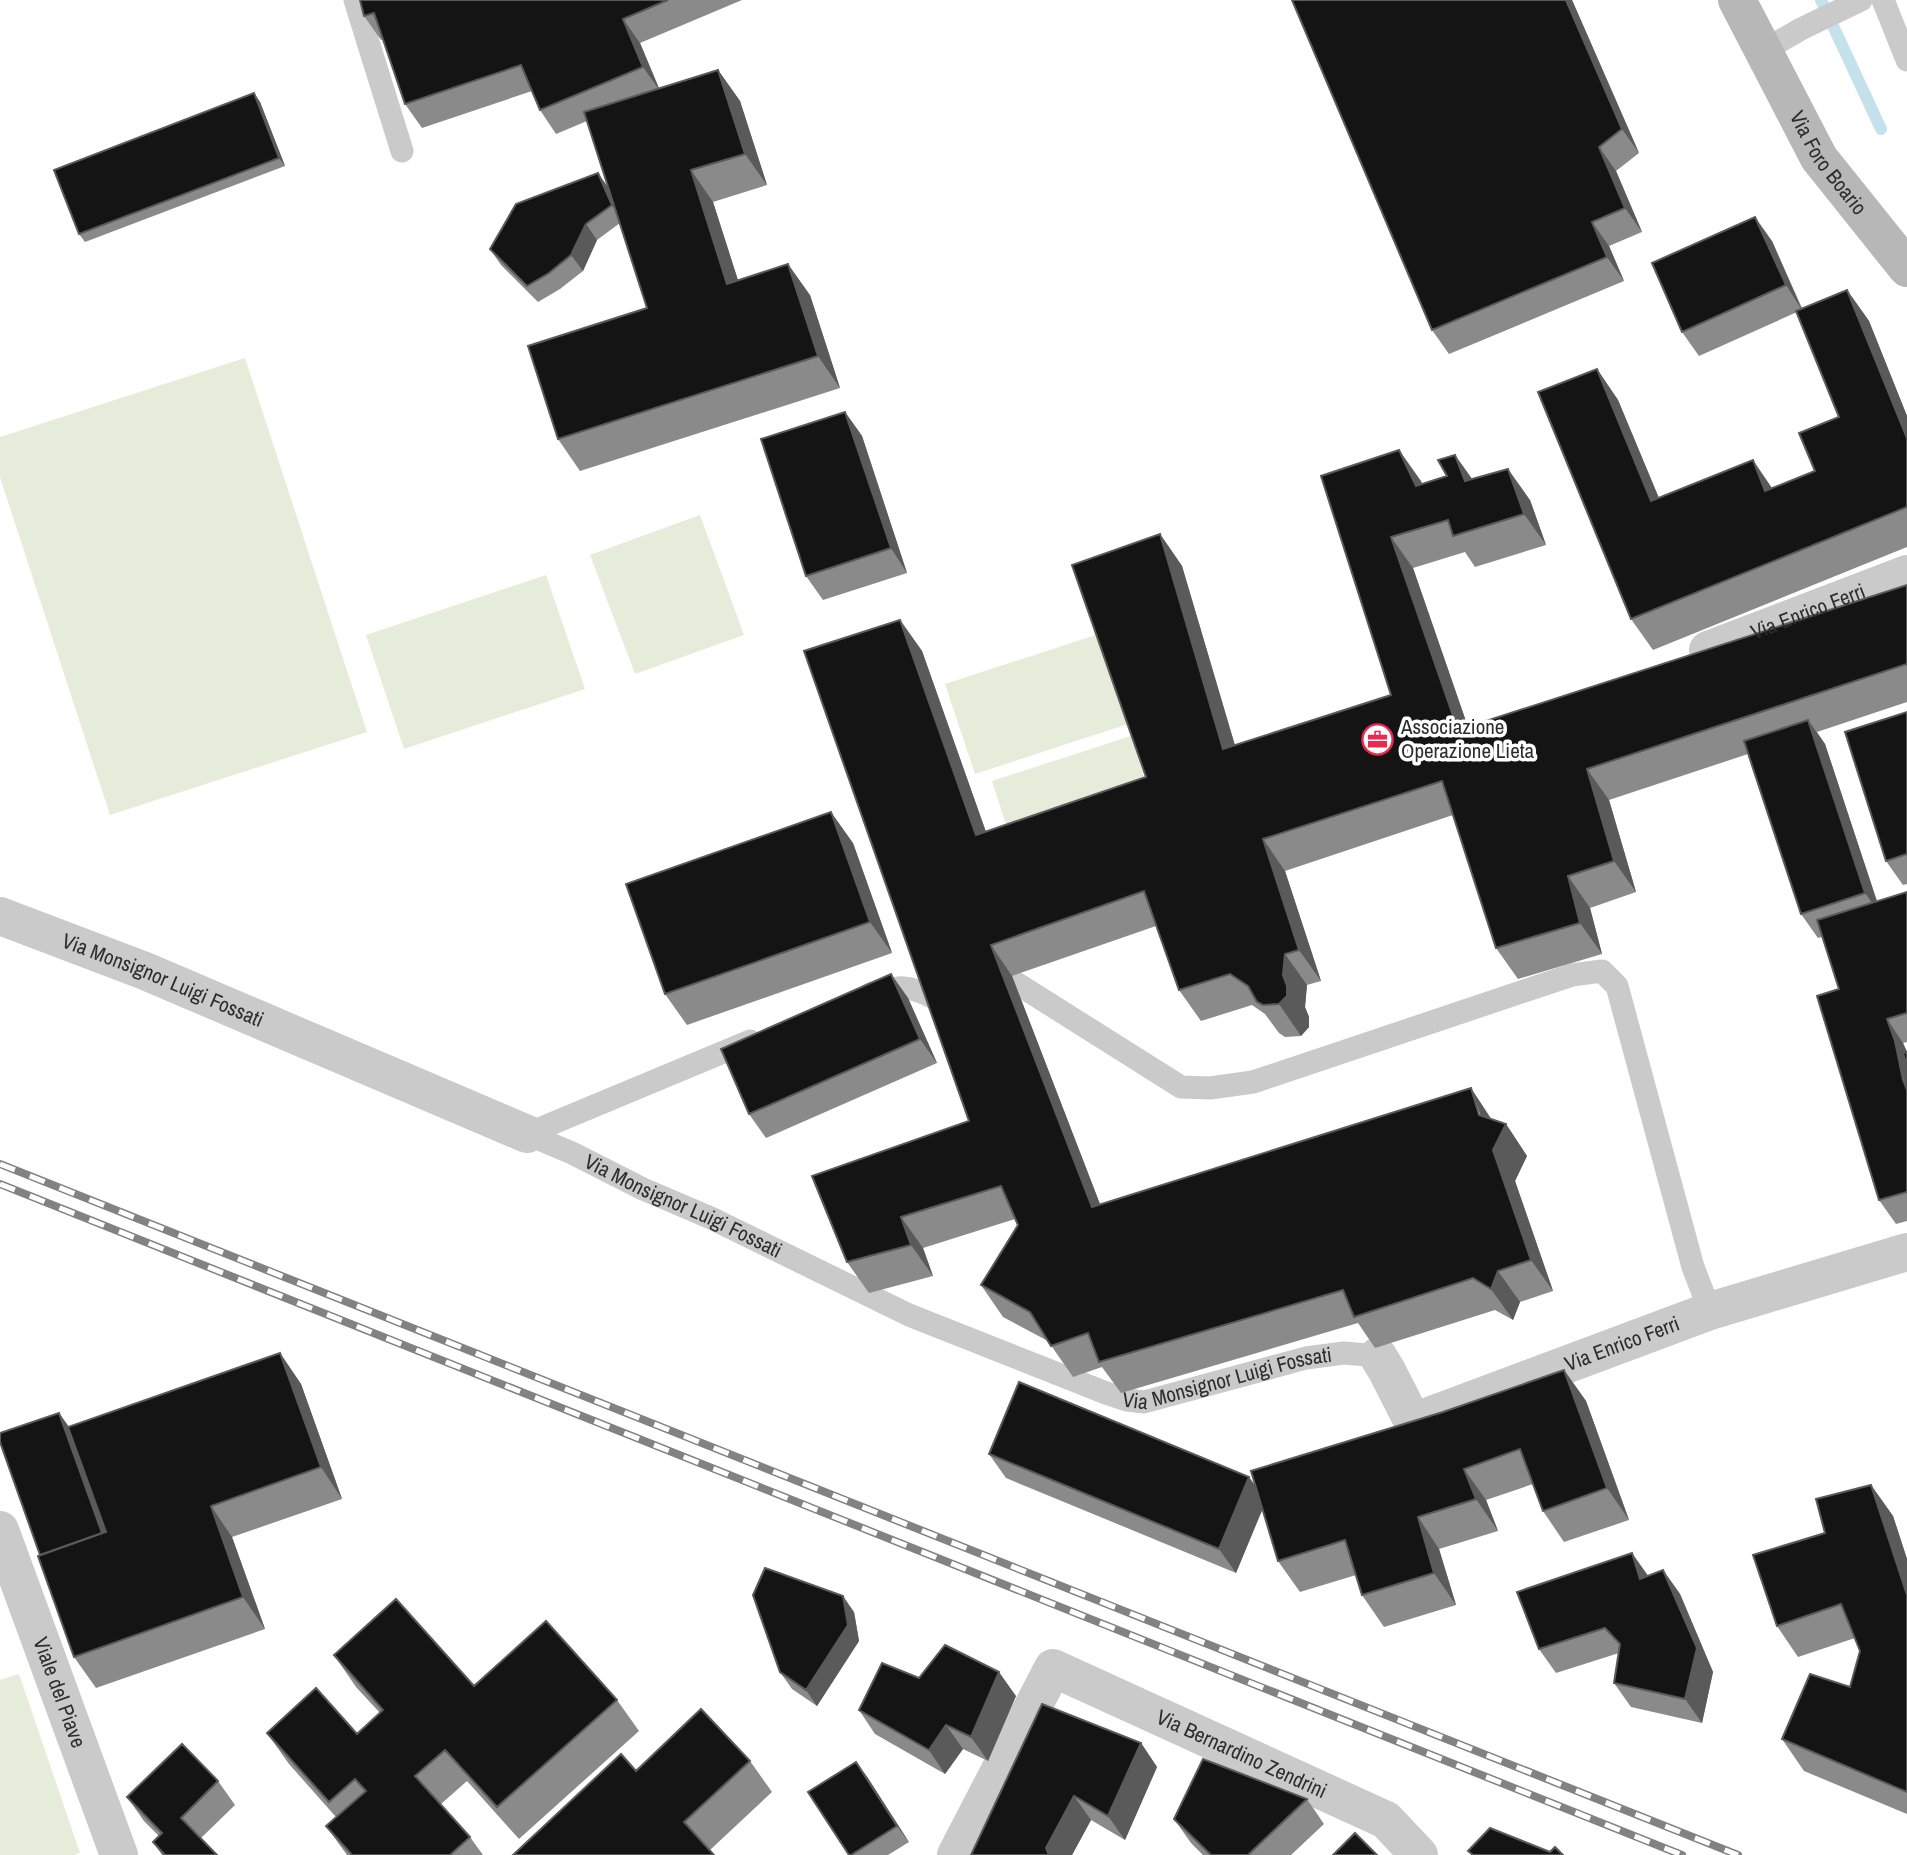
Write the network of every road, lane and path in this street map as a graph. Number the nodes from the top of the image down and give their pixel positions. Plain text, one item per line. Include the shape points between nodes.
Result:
1 (355, 0) edge
2 (1737, 0) edge
3 (1883, 0) edge
4 (1856, 2) edge
5 (1763, 51) junction
6 (1907, 60) edge
7 (402, 151) dead end
8 (1907, 268) edge
9 (1907, 574) edge
10 (1707, 650) edge
11 (0, 916) edge
12 (1016, 983) dead end
13 (852, 999) edge
14 (936, 999) edge
15 (764, 1035) edge
16 (527, 1134) junction
17 (1907, 1252) edge
18 (1710, 1311) junction
19 (1378, 1356) joint
20 (0, 1530) edge
21 (119, 1855) edge
22 (956, 1855) edge
23 (1419, 1855) edge

1 - 7 lane
2 - 5 main road, Via Foro Boario
3 - 6 lane
4 - 5 lane
5 - 8 main road, Via Foro Boario via 1819,158
9 - 10 street, Via Enrico Ferri
11 - 16 street, Via Monsignor Luigi Fossati via 145,971
12 - 18 lane via 1181,1087 1210,1088 1253,1082 1572,975 1602,971 1617,986 1693,1267
13 - 14 lane via 901,986
15 - 16 lane
16 - 19 lane, Via Monsignor Luigi Fossati via 909,1314 1127,1400 1144,1402 1306,1358 1344,1353
17 - 18 street, Via Enrico Ferri
18 - 19 street, Via Enrico Ferri via 1413,1422
20 - 21 street, Viale del Piave
22 - 23 street, Via Bernardino Zendrini via 1053,1668 1386,1820

